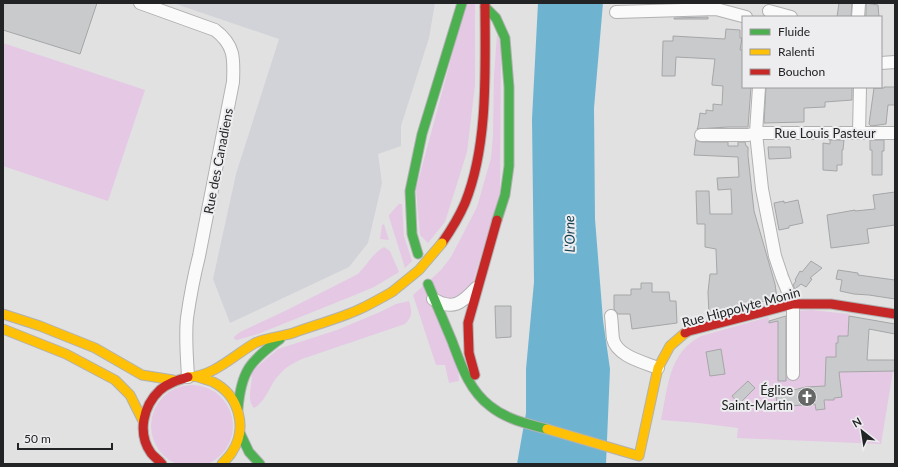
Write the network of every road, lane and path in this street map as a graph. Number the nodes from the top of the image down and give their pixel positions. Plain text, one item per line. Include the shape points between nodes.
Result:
1 (140, 3) edge
2 (462, 3) edge
3 (859, 4) edge
4 (485, 5) edge
5 (769, 10) edge
6 (616, 12) dead end
7 (742, 16) edge
8 (788, 16) edge
9 (858, 16) edge
10 (895, 62) edge
11 (882, 63) edge
12 (759, 88) edge
13 (860, 88) edge
14 (859, 132) junction
15 (895, 132) edge
16 (756, 133) junction
17 (701, 135) dead end
18 (418, 254) dead end
19 (428, 284) dead end
20 (476, 288) junction
21 (433, 299) junction
22 (793, 304) junction
23 (3, 314) edge
24 (895, 314) edge
25 (611, 316) dead end
26 (3, 329) edge
27 (283, 336) junction
28 (658, 368) junction
29 (792, 374) dead end
30 (193, 377) junction
31 (173, 380) junction
32 (483, 400) junction
33 (238, 409) junction
34 (143, 421) junction
35 (240, 433) junction
36 (638, 460) edge
37 (162, 464) edge
38 (222, 464) edge
39 (260, 464) edge

1 - 30 street, Rue des Canadiens via 215,30 224,36 233,54 233,82 187,319 186,354
2 - 18 street via 422,134 410,191 412,234
3 - 9 street
4 - 20 street via 496,18 505,38 508,58 508,166 505,195
4 - 27 street, bridge via 485,70 475,167 463,206 451,230 427,263 392,292 360,309
5 - 8 street
6 - 7 street via 716,9
10 - 11 street
12 - 16 street
13 - 14 street
14 - 15 street, Rue Louis Pasteur
14 - 16 street, Rue Louis Pasteur
16 - 17 street, Rue Louis Pasteur
16 - 22 street via 762,189 775,256
19 - 21 street
20 - 21 street via 465,300 453,305 444,305
20 - 32 street via 468,323 469,353
21 - 32 street via 467,378
22 - 24 street, Rue Hippolyte Monin via 826,302
22 - 28 street, Rue Hippolyte Monin via 689,331 674,342 663,356
22 - 29 street
23 - 31 street via 95,348 142,375
25 - 28 street via 614,340 618,348 625,354
26 - 34 street via 66,354 115,380 130,395
27 - 30 street via 256,343 217,368
27 - 33 street via 258,356 244,374
28 - 36 street, Rue Hippolyte Monin
30 - 31 street
30 - 33 street via 213,381 222,387
31 - 34 street via 152,397
32 - 36 street via 496,411 524,424 608,447
33 - 35 street
34 - 37 street via 148,448
35 - 38 street via 234,450
35 - 39 street via 249,452

